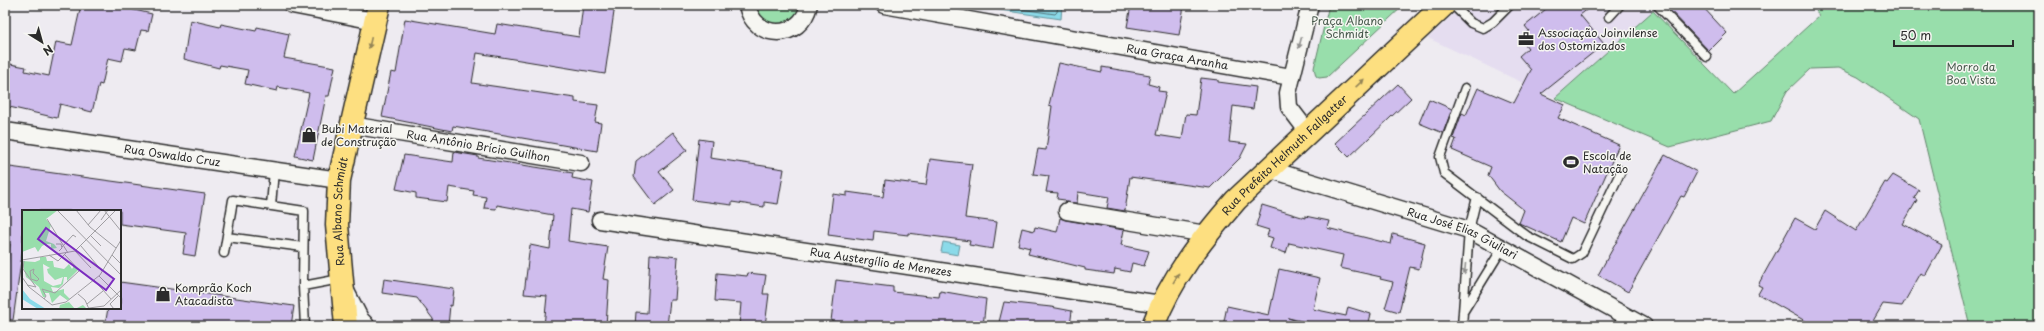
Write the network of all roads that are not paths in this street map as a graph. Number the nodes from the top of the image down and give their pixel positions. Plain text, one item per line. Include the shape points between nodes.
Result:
1 (292, 5) edge
2 (747, 5) edge
3 (808, 5) edge
4 (884, 5) edge
5 (1310, 5) edge
6 (1444, 5) edge
7 (1453, 5) edge
8 (1510, 5) edge
9 (1620, 5) edge
10 (1657, 5) edge
11 (377, 13) edge
12 (1609, 17) dead end
13 (1707, 57) dead end
14 (1291, 78) junction
15 (1465, 88) dead end
16 (351, 125) junction
17 (5, 131) edge
18 (1308, 132) junction
19 (581, 163) dead end
20 (1268, 169) junction
21 (274, 170) junction
22 (1621, 171) dead end
23 (340, 180) junction
24 (1477, 197) junction
25 (271, 206) junction
26 (1067, 211) dead end
27 (600, 220) dead end
28 (1469, 230) junction
29 (1206, 234) junction
30 (226, 237) junction
31 (303, 247) junction
32 (1503, 247) junction
33 (224, 253) dead end
34 (303, 286) junction
35 (342, 286) junction
36 (1161, 304) junction
37 (1462, 314) junction
38 (305, 326) edge
39 (346, 326) edge
40 (363, 326) edge
41 (1153, 326) edge
42 (1462, 326) edge
43 (1644, 326) edge

1 - 11 street
2 - 3 street via 754,21 762,28 777,32 793,28 801,22
4 - 14 street, Rua Graça Aranha
5 -> 14 street
18 -> 6 main road, Rua Prefeito Helmuth Fallgatter
7 - 8 lane via 1471,24 1482,28 1493,22
9 - 12 lane
10 - 13 lane
11 -> 16 main road, Rua Albano Schmidt
14 - 18 street via 1289,107
15 - 24 lane via 1440,157 1444,173
16 - 19 street, Rua Antônio Brício Guilhon
16 - 23 main road, Rua Albano Schmidt
17 - 21 street, Rua Oswaldo Cruz
18 - 20 main road, Rua Prefeito Helmuth Fallgatter
20 - 28 street, Rua José Elias Giuliari
20 - 29 main road, Rua Prefeito Helmuth Fallgatter
21 - 23 street, Rua Oswaldo Cruz
21 - 25 lane
22 - 24 lane via 1582,253 1572,259 1528,236
23 - 35 main road, Rua Albano Schmidt via 337,224
24 - 28 lane
25 - 30 lane via 233,200
25 - 31 lane via 304,211
26 - 29 street
27 - 36 street, Rua Austergílio de Menezes
28 - 32 street, Rua José Elias Giuliari
28 -> 37 lane
36 -> 29 main road, Rua Prefeito Helmuth Fallgatter via 1182,267
30 - 31 lane
30 - 33 lane
31 - 34 lane
32 - 37 lane
32 - 43 street, Rua José Elias Giuliari
34 - 35 lane
34 - 38 lane
35 - 39 main road, Rua Albano Schmidt
35 - 40 street via 358,321
36 - 41 main road, Rua Prefeito Helmuth Fallgatter
37 - 42 lane

